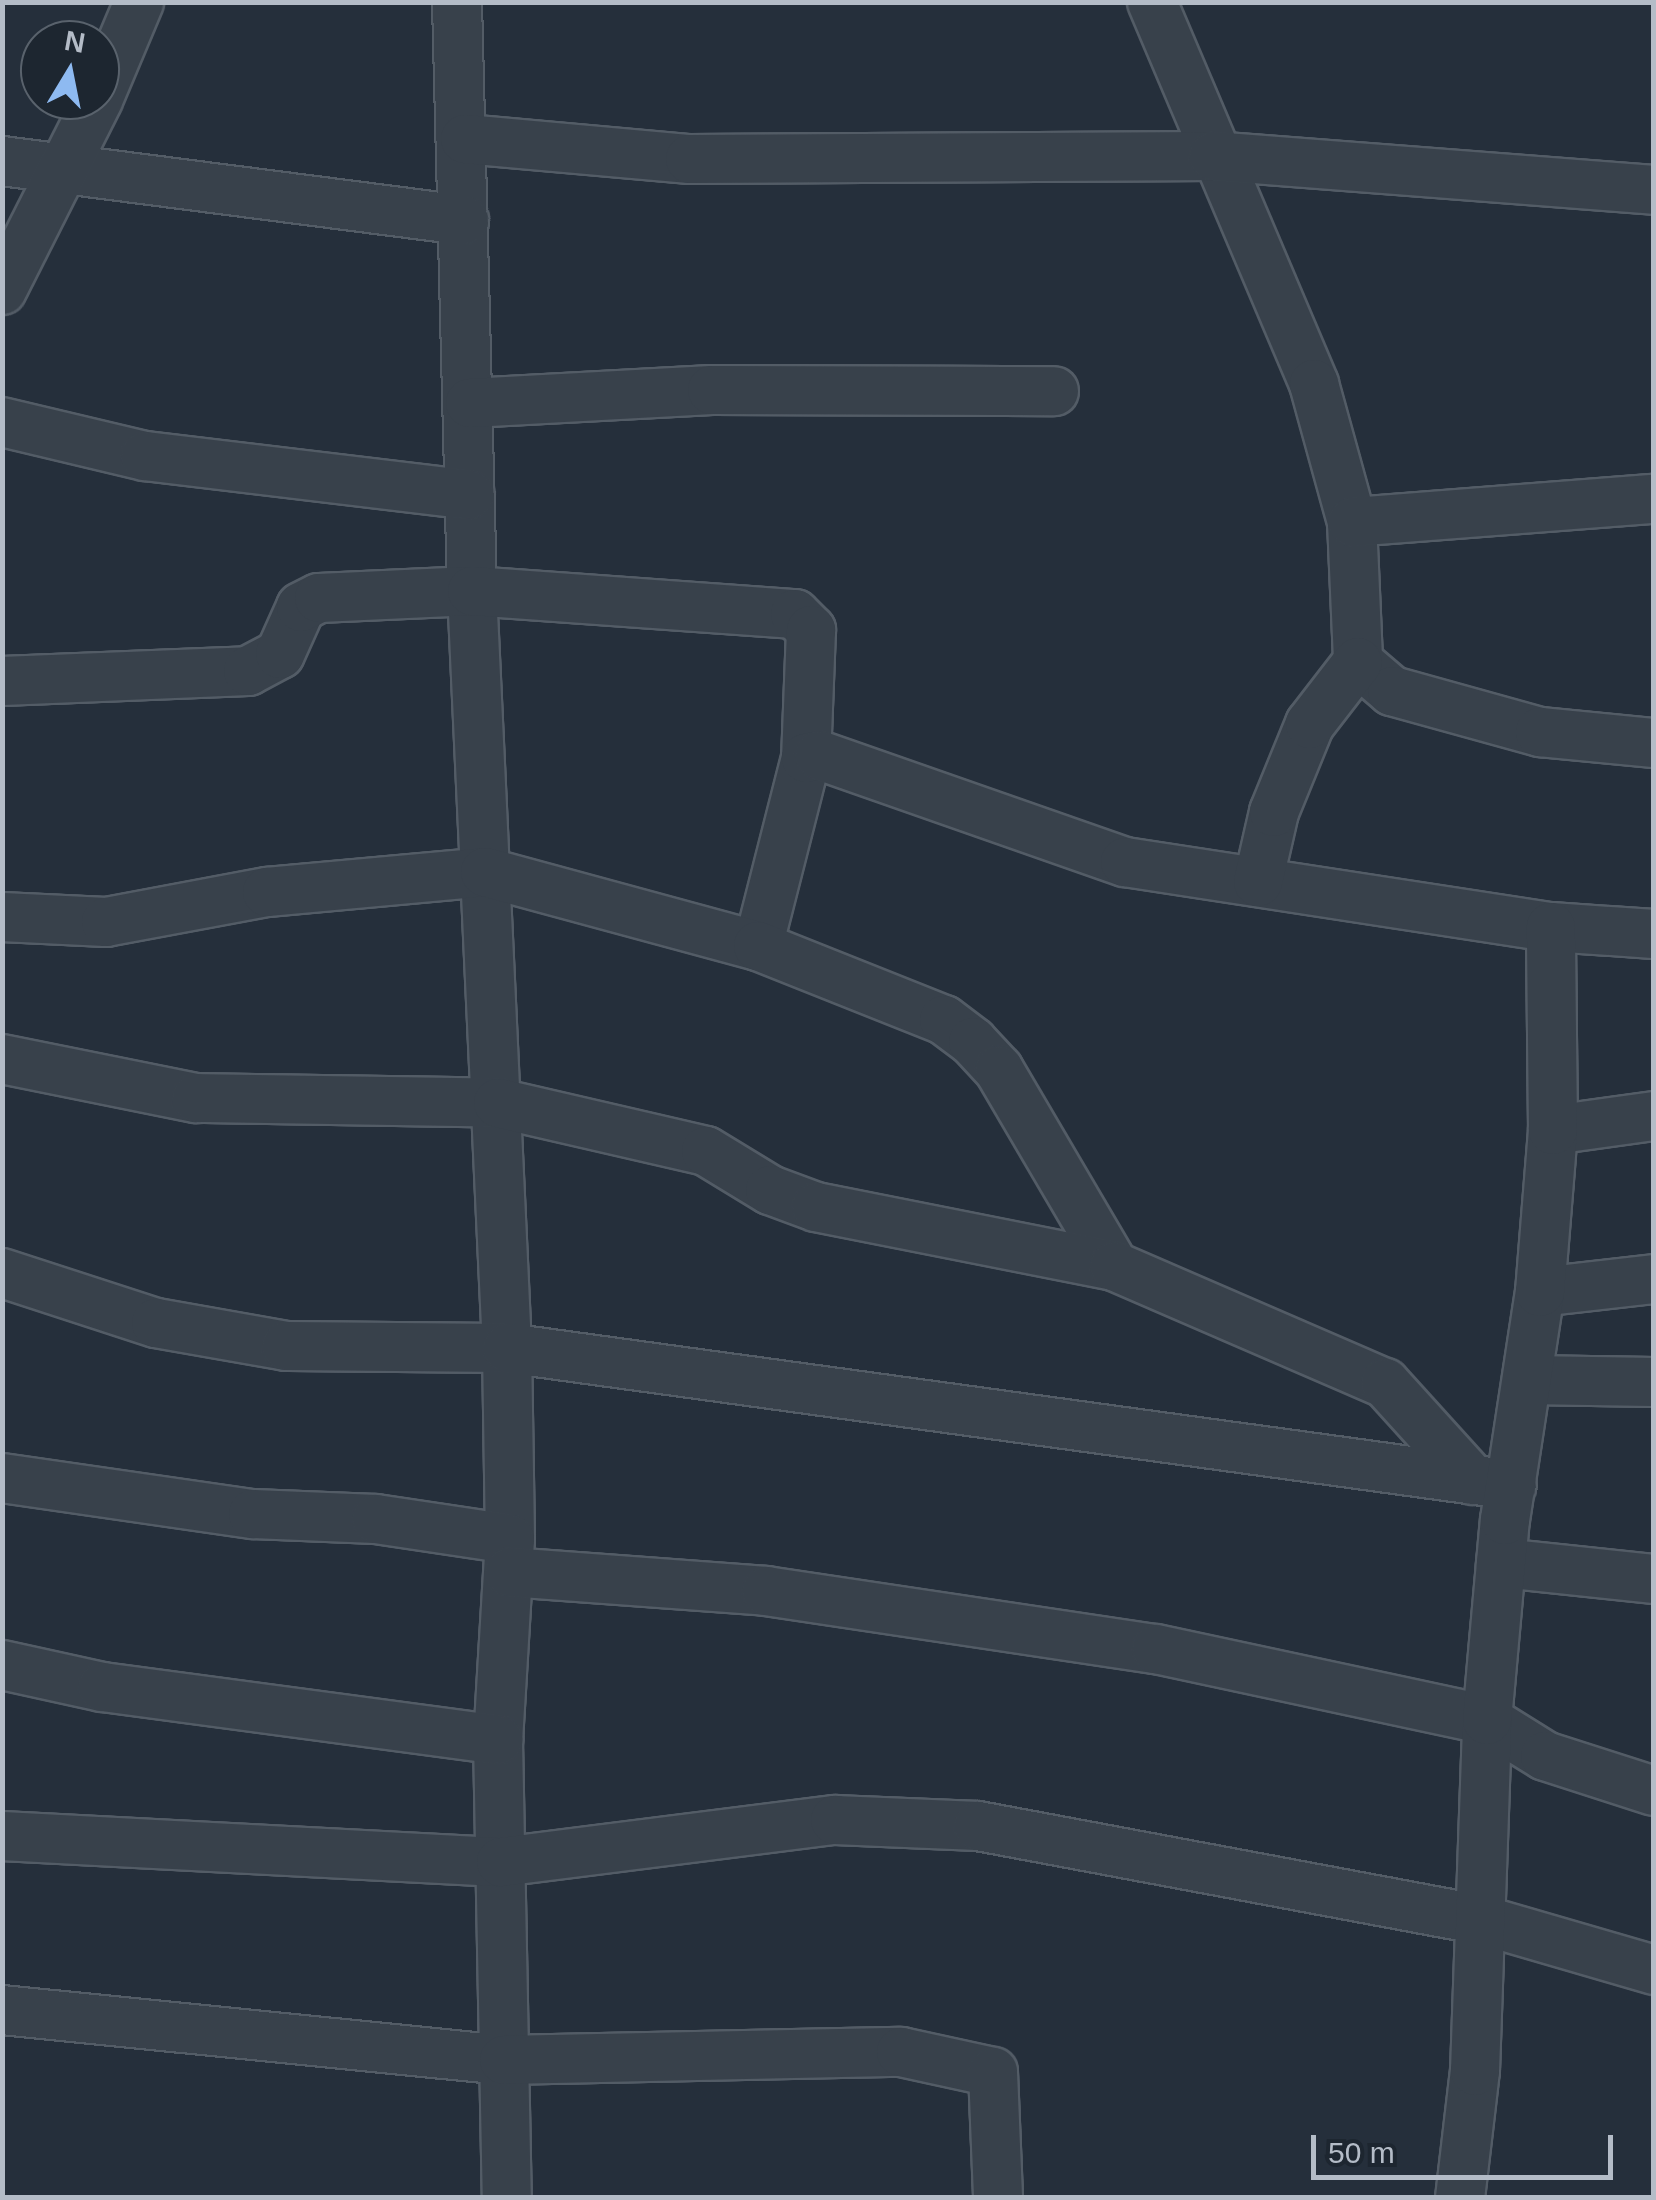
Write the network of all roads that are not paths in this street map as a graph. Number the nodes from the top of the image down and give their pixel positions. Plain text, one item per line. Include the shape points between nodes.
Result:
1 (140, 2) edge
2 (457, 2) edge
3 (1152, 2) edge
4 (120, 49) edge
5 (90, 120) edge
6 (465, 139) junction
7 (1212, 156) junction
8 (2, 161) edge
9 (69, 168) junction
10 (1654, 190) edge
11 (464, 220) junction
12 (2, 290) edge
13 (1054, 391) dead end
14 (470, 403) junction
15 (2, 422) edge
16 (470, 495) junction
17 (1654, 499) edge
18 (1352, 522) junction
19 (472, 591) junction
20 (1358, 662) junction
21 (2, 680) edge
22 (1654, 743) edge
23 (806, 758) junction
24 (485, 872) junction
25 (1258, 882) junction
26 (2, 917) edge
27 (1550, 927) junction
28 (1654, 934) edge
29 (758, 946) junction
30 (2, 1058) edge
31 (498, 1103) junction
32 (1654, 1116) edge
33 (1553, 1130) junction
34 (1114, 1266) junction
35 (2, 1274) edge
36 (1654, 1279) edge
37 (1540, 1292) junction
38 (508, 1348) junction
39 (1528, 1380) junction
40 (1654, 1382) edge
41 (2, 1478) edge
42 (1493, 1482) junction
43 (510, 1556) junction
44 (1502, 1562) junction
45 (1654, 1579) edge
46 (2, 1665) edge
47 (1486, 1720) junction
48 (498, 1740) junction
49 (1654, 1791) edge
50 (2, 1836) edge
51 (501, 1862) junction
52 (1482, 1920) junction
53 (1654, 1970) edge
54 (2, 2010) edge
55 (504, 2060) junction
56 (507, 2198) edge
57 (998, 2198) edge
58 (1460, 2198) edge

1 - 4 street
2 - 6 street
3 - 7 street
5 - 9 street
6 - 7 street via 690,159
6 - 11 street
7 - 10 street
7 - 18 street via 1314,384
8 - 9 street
9 - 11 street
9 - 12 street
11 - 14 street
13 - 14 street via 712,390
14 - 16 street
15 - 16 street via 145,456
16 - 19 street
17 - 18 street
18 - 20 street
19 - 21 street via 319,598 301,607 280,654 248,671
19 - 23 street via 795,614 811,630
19 - 24 street
20 - 22 street via 1392,692 1540,732
20 - 25 street via 1310,724 1274,812
23 - 25 street via 819,755 1125,862
23 - 29 street
24 - 26 street via 267,892 106,922
24 - 29 street
24 - 31 street
25 - 27 street
27 - 28 street
27 - 33 street
29 - 34 street via 944,1020 973,1042 999,1070
30 - 31 street via 196,1098
31 - 34 street via 706,1152 770,1190 816,1207
31 - 38 street
32 - 33 street
33 - 37 street
34 - 42 street via 1386,1383
35 - 38 street via 221,1337 286,1346
36 - 37 street
37 - 39 street
38 - 42 street
38 - 43 street
39 - 40 street
39 - 42 street
41 - 43 street via 254,1514 376,1519
42 - 44 street
43 - 47 street via 948,1614 1156,1649
43 - 48 street
44 - 45 street
44 - 47 street
46 - 48 street via 102,1688
47 - 49 street via 1545,1756
47 - 52 street
48 - 51 street
50 - 51 street
51 - 52 street via 835,1820 978,1826
51 - 55 street
52 - 53 street
52 - 58 street via 1476,2071
54 - 55 street
55 - 56 street
55 - 57 street via 901,2052 992,2072

